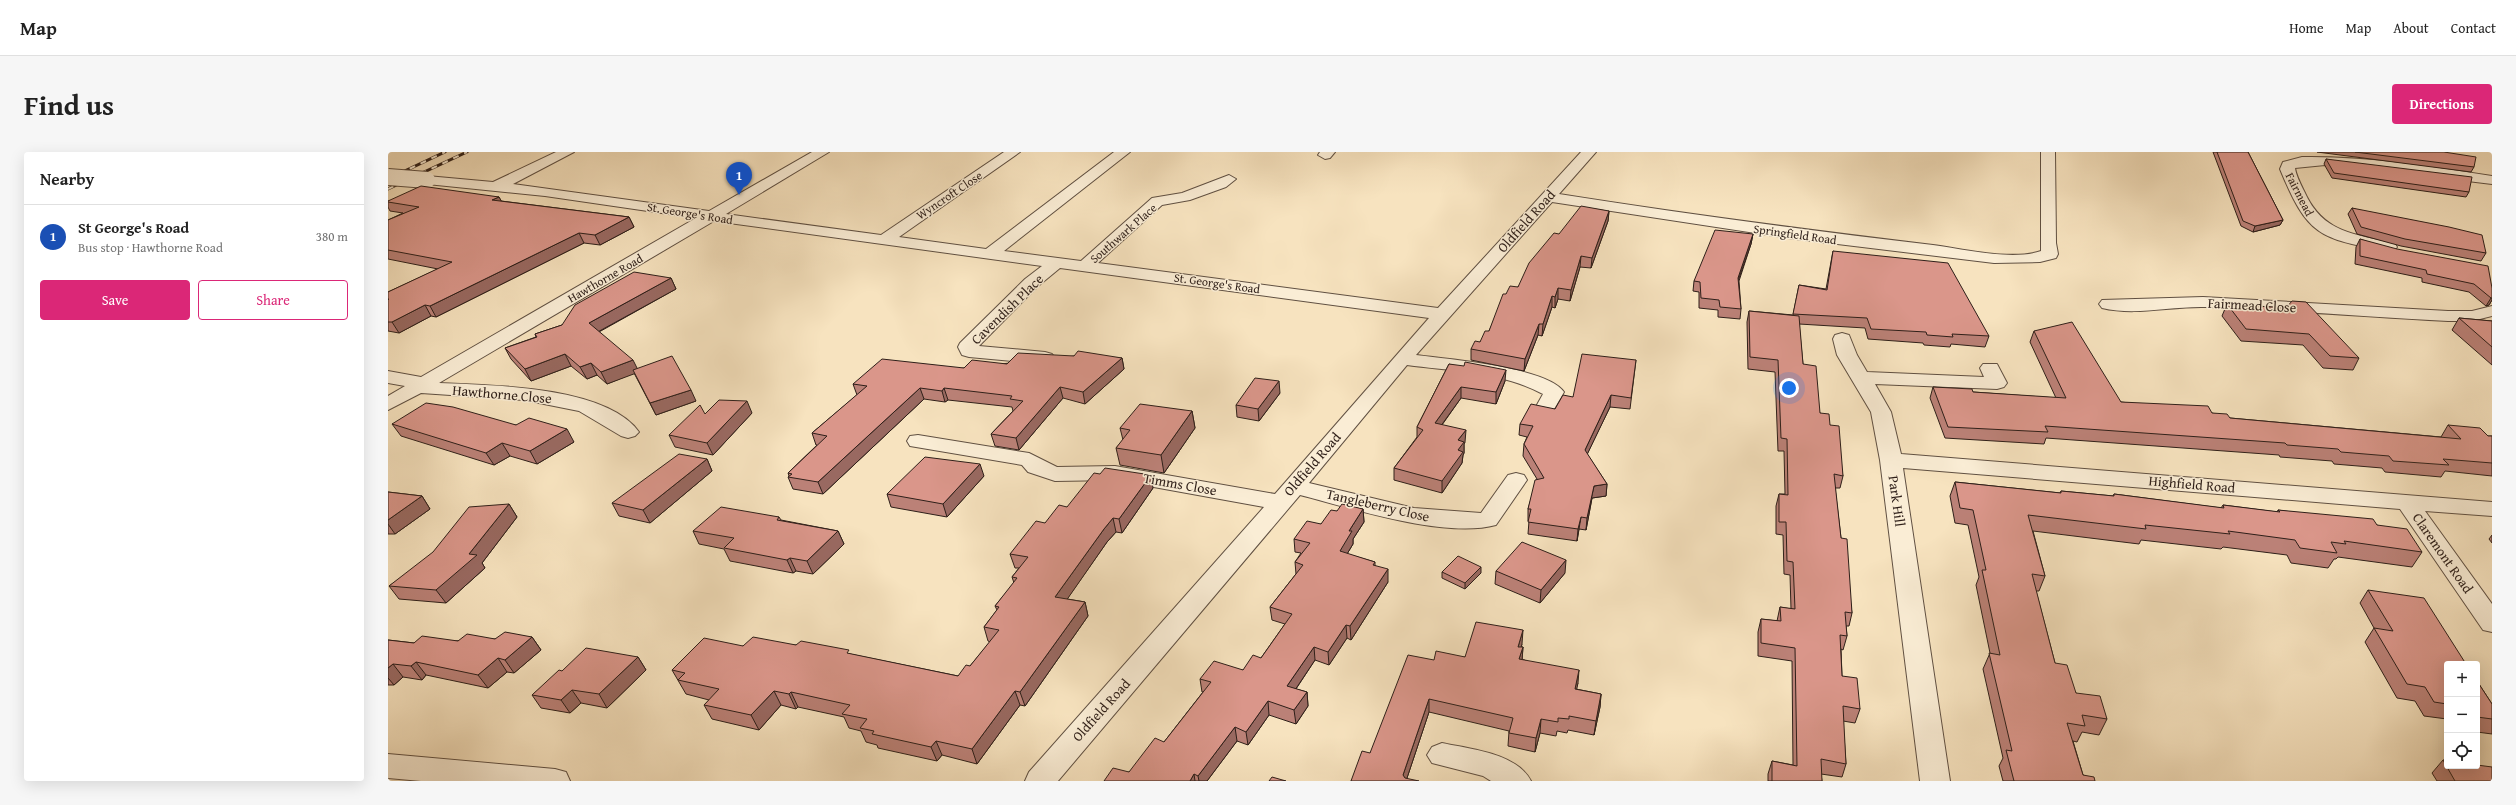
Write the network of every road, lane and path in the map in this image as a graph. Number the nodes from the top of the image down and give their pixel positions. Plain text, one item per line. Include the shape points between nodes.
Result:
1 (567, 152) edge
2 (822, 152) edge
3 (1013, 152) edge
4 (1123, 152) edge
5 (1586, 152) edge
6 (2048, 152) edge
7 (388, 177) edge
8 (1229, 179) dead end
9 (2492, 180) edge
10 (498, 185) junction
11 (1548, 197) junction
12 (711, 216) junction
13 (886, 239) junction
14 (2403, 250) edge
15 (991, 253) junction
16 (1057, 262) junction
17 (1085, 266) junction
18 (2108, 304) dead end
19 (2138, 306) junction
20 (2492, 311) edge
21 (1443, 314) junction
22 (2149, 321) dead end
23 (1842, 339) dead end
24 (1050, 359) edge
25 (1402, 360) junction
26 (1990, 368) dead end
27 (388, 377) edge
28 (1861, 378) junction
29 (421, 385) junction
30 (388, 404) edge
31 (1543, 412) edge
32 (628, 432) dead end
33 (918, 442) dead end
34 (1891, 460) junction
35 (1516, 480) dead end
36 (1286, 494) junction
37 (2408, 503) junction
38 (2492, 509) edge
39 (2492, 623) edge
40 (1442, 755) dead end
41 (388, 766) edge
42 (555, 781) edge
43 (1040, 781) edge
44 (1516, 781) edge
45 (1935, 781) edge

1 - 10 street
2 - 12 street, Hawthorne Road
3 - 13 street, Wyncroft Close
4 - 15 street
5 - 11 street, Oldfield Road
6 - 11 street, Springfield Road via 2050,254 2043,258 2002,258 1830,240
7 - 10 street, St. George's Road, bridge
8 - 17 street, Southwark Place via 1185,197 1157,202
9 - 14 street, Fairmead via 2335,159 2298,159 2288,165 2287,170 2307,212 2318,224 2356,239
10 - 12 street, St. George's Road
11 - 21 street, Oldfield Road
12 - 13 street, St. George's Road
12 - 29 street, Hawthorne Road
13 - 15 street, St. George's Road
15 - 16 street, St. George's Road
16 - 17 street, St. George's Road
16 - 24 street, Cavendish Place via 967,347 968,351
17 - 21 street, St. George's Road
18 - 19 street, Fairmead Close
19 - 20 street, Fairmead Close via 2203,302 2448,316 2472,316
19 - 22 street
21 - 25 street, Oldfield Road
23 - 28 street, Park Hill via 1847,355
25 - 31 street via 1523,377 1543,384 1554,392
25 - 36 street, Oldfield Road
26 - 28 street via 1997,383
27 - 29 street, Hawthorne Close
28 - 34 street, Park Hill via 1881,412
29 - 30 street, Hawthorne Road
29 - 32 street, Hawthorne Close via 498,391 563,400 588,407
33 - 36 street, Timms Close via 1028,460 1036,467 1055,474 1115,473
34 - 37 street, Highfield Road
34 - 45 street, Park Hill
35 - 36 street, Tangleberry Close via 1488,520 1429,518
36 - 43 street, Oldfield Road via 1174,628
37 - 38 street, Highfield Road
37 - 39 street, Claremont Road
40 - 44 street via 1491,766
41 - 42 street

